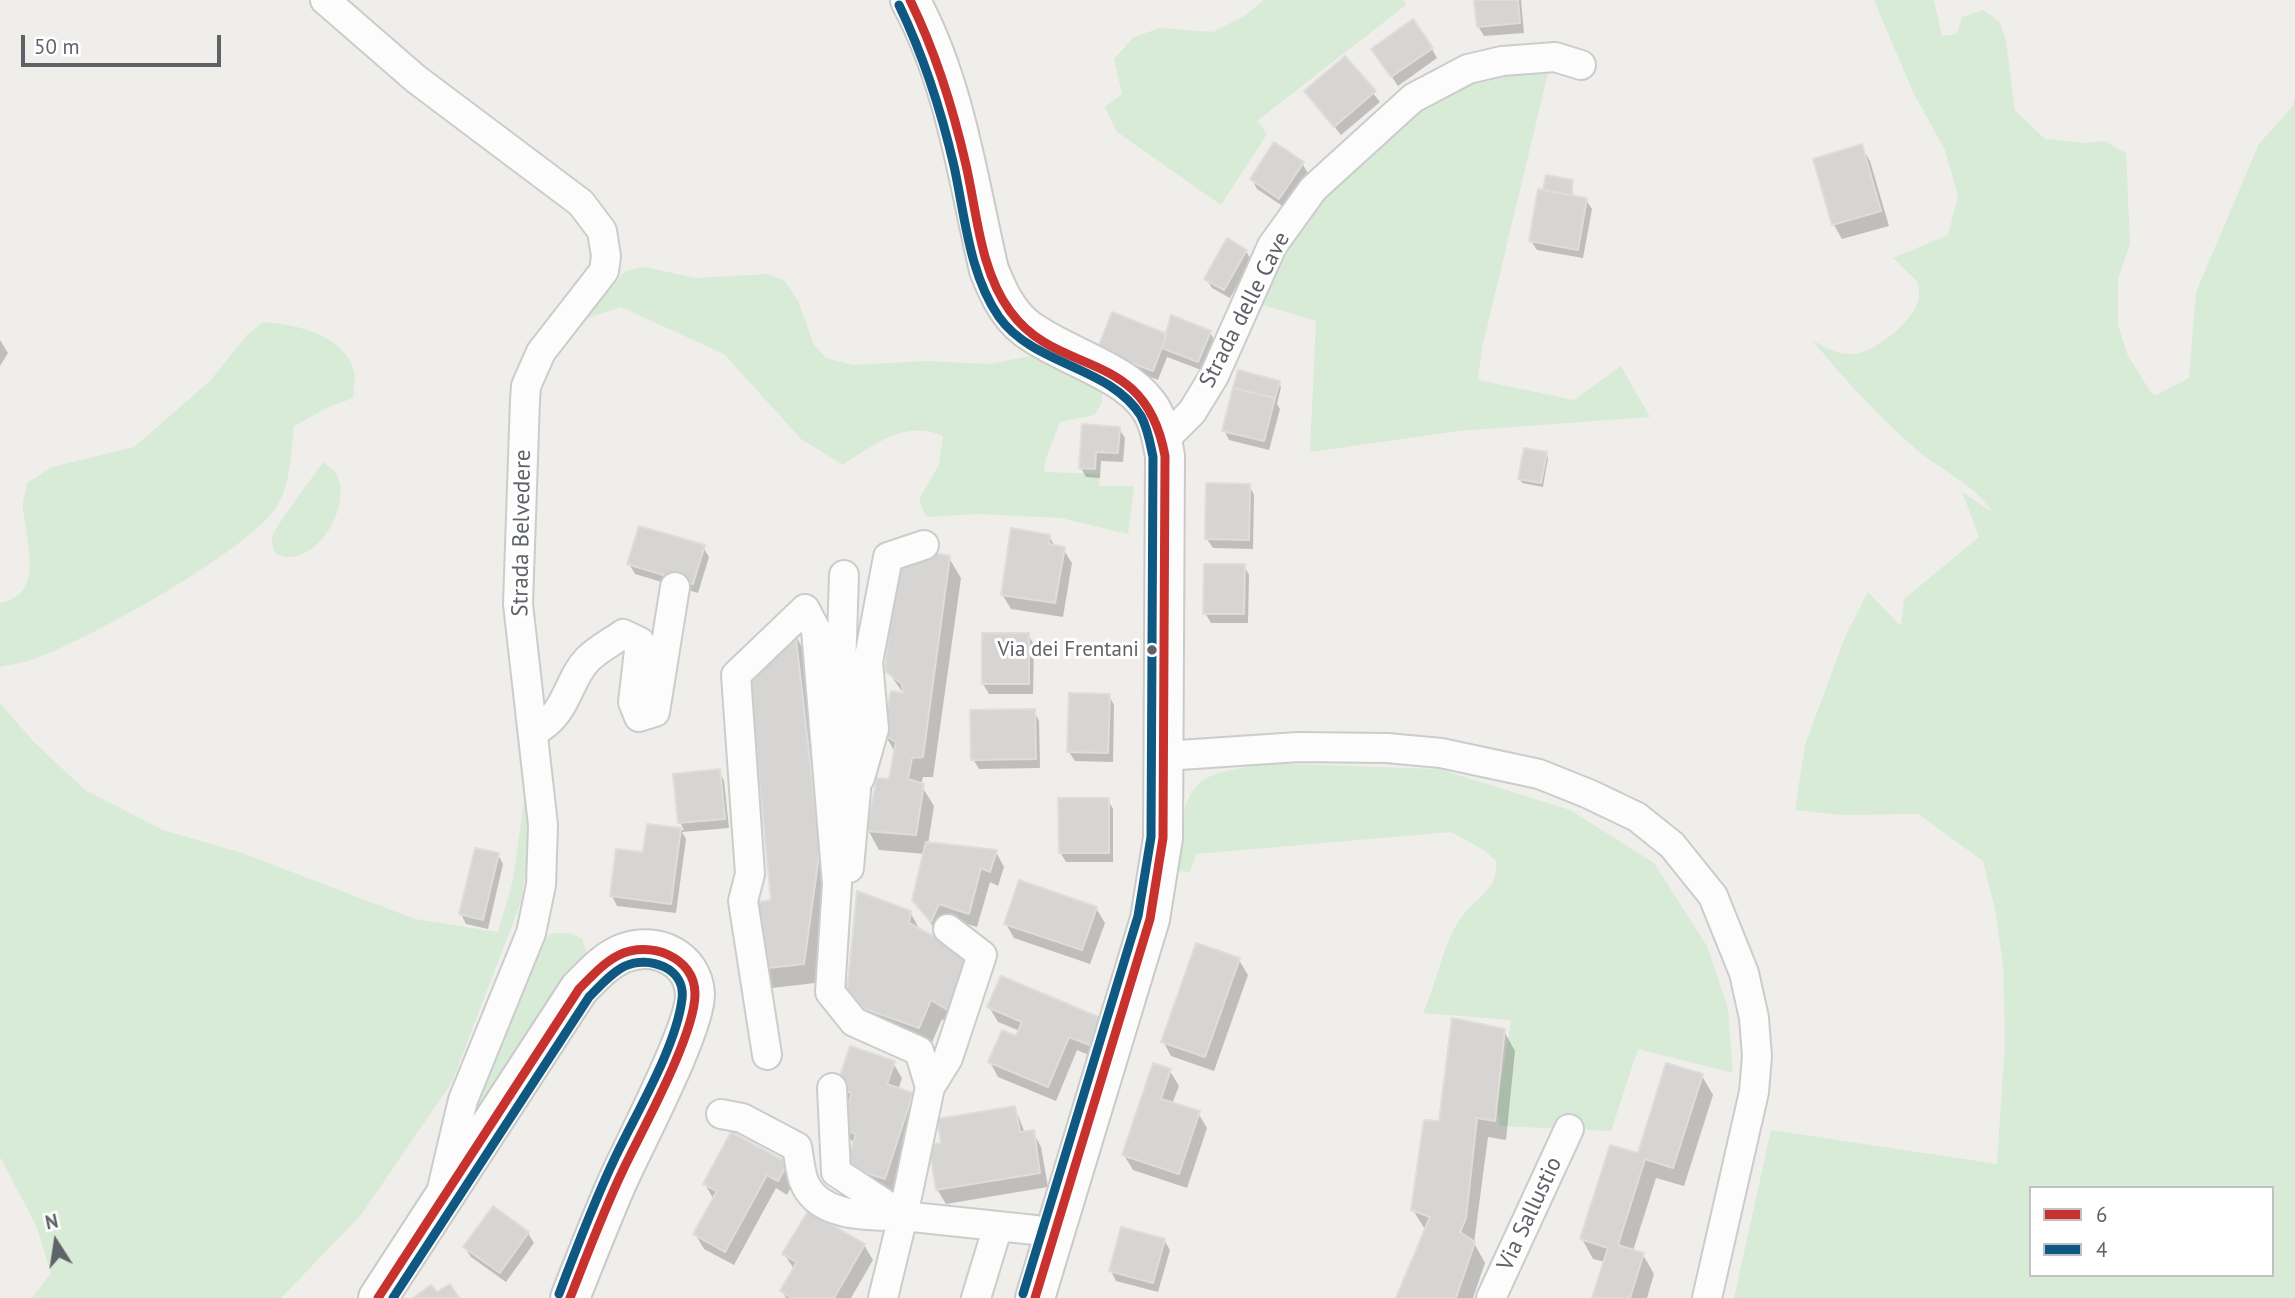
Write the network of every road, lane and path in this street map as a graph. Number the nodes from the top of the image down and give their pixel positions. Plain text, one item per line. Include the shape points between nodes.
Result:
1 (325, 0) edge
2 (909, 0) edge
3 (1581, 65) dead end
4 (1162, 442) junction
5 (923, 545) dead end
6 (844, 575) dead end
7 (675, 587) dead end
8 (533, 732) junction
9 (1165, 756) junction
10 (856, 790) junction
11 (837, 884) junction
12 (948, 929) dead end
13 (767, 1055) dead end
14 (832, 1087) dead end
15 (930, 1087) junction
16 (721, 1114) dead end
17 (1569, 1129) dead end
18 (439, 1205) junction
19 (903, 1216) junction
20 (998, 1226) junction
21 (1055, 1237) junction
22 (378, 1298) edge
23 (570, 1298) edge
24 (883, 1298) edge
25 (976, 1298) edge
26 (1035, 1298) edge
27 (1490, 1298) edge
28 (1707, 1298) edge

1 - 8 street, Strada Belvedere via 416,79 581,203 602,231 604,271 541,352 526,386 518,595
2 - 4 main road via 944,76 989,270 1000,299 1027,329 1119,381 1148,404
3 - 4 street, Strada delle Cave via 1555,57 1502,61 1468,69 1413,98 1314,189 1272,246 1214,376 1192,412
4 - 9 main road via 1166,474
5 - 10 street via 888,557 868,662 874,729
6 - 10 street via 841,669
7 - 8 street via 655,712 639,717 633,702 640,642 623,634 586,660 568,696 545,726
8 - 18 street, Strada Belvedere via 544,849 537,911 463,1100
9 - 21 main road via 1163,838 1150,919
9 - 28 street via 1298,747 1441,753 1539,774 1637,817 1672,845 1713,896 1744,973 1757,1056 1754,1092
10 - 11 street via 849,870
11 - 13 street via 816,630 805,609 736,675 750,874 743,901
11 - 15 street via 830,992 854,1022 919,1051
12 - 15 street via 982,955 948,1058
14 - 19 street via 836,1172
15 - 19 street
16 - 19 street via 743,1118 797,1147 804,1181 815,1198 854,1216
17 - 27 street, Via Sallustio
18 - 22 main road
18 - 23 main road via 579,989 605,963 626,952 658,949 676,956 689,974 695,994 689,1024
19 - 20 street
19 - 24 street
20 - 21 street
20 - 25 street
21 - 26 main road

